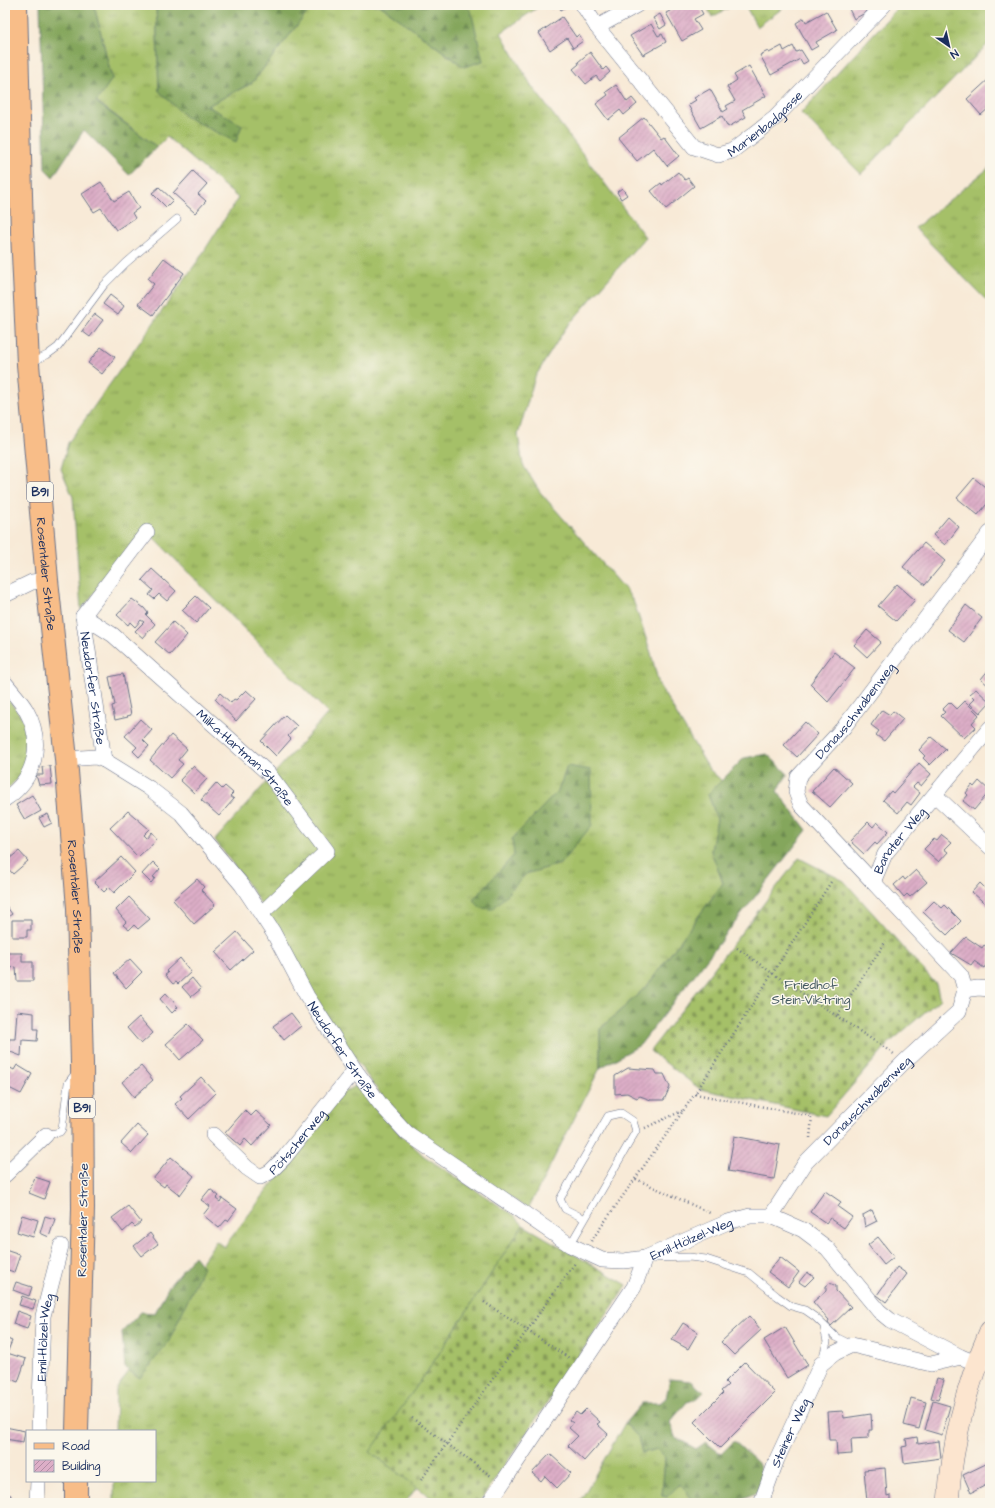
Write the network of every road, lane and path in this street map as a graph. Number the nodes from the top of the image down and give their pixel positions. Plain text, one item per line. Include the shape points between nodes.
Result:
1 (16, 5) edge
2 (583, 5) edge
3 (637, 5) edge
4 (884, 5) edge
5 (597, 27) junction
6 (177, 219) dead end
7 (28, 364) junction
8 (147, 532) dead end
9 (990, 533) edge
10 (47, 580) junction
11 (5, 595) edge
12 (83, 616) junction
13 (5, 683) edge
14 (990, 728) edge
15 (66, 759) junction
16 (104, 760) junction
17 (935, 795) junction
18 (5, 799) edge
19 (990, 847) edge
20 (831, 882) dead end
21 (873, 882) junction
22 (262, 913) junction
23 (886, 942) dead end
24 (737, 948) dead end
25 (772, 973) junction
26 (990, 989) edge
27 (965, 990) junction
28 (838, 1015) junction
29 (906, 1061) junction
30 (82, 1063) junction
31 (355, 1070) junction
32 (694, 1094) junction
33 (684, 1110) junction
34 (636, 1131) junction
35 (46, 1135) joint
36 (213, 1135) dead end
37 (806, 1162) junction
38 (5, 1175) edge
39 (636, 1179) junction
40 (771, 1216) junction
41 (585, 1219) junction
42 (728, 1222) junction
43 (61, 1246) dead end
44 (576, 1249) junction
45 (645, 1258) junction
46 (484, 1302) dead end
47 (824, 1327) junction
48 (528, 1331) junction
49 (990, 1331) edge
50 (852, 1345) junction
51 (976, 1362) edge
52 (821, 1364) junction
53 (582, 1365) junction
54 (412, 1418) dead end
55 (39, 1430) edge
56 (78, 1430) edge
57 (447, 1444) junction
58 (421, 1480) dead end
59 (38, 1482) edge
60 (76, 1482) edge
61 (503, 1485) junction
62 (37, 1503) edge
63 (76, 1503) edge
64 (489, 1503) edge
65 (761, 1503) edge
66 (948, 1503) edge

1 - 7 main road, Rosentaler Straße / B91
2 - 5 street, Marienbadgasse
3 - 5 street
4 - 5 street, Marienbadgasse via 775,118 732,151 718,156 694,147
6 - 7 lane via 104,285 58,347
7 - 10 main road, Rosentaler Straße / B91
8 - 12 street
9 - 21 street, Donauschwabenweg via 844,727 798,777 796,792 800,805
10 - 11 street via 32,582
10 - 15 main road, Rosentaler Straße / B91
12 - 16 street, Neudorfer Straße
12 - 22 street, Milka-Hartman-Straße via 113,635 268,773 327,851
13 - 18 street via 25,709 32,724 36,746 30,773 16,792
14 - 17 street, Banater Weg
15 - 16 street, Neudorfer Straße via 96,757
15 - 30 main road, Rosentaler Straße / B91 via 78,908
16 - 22 street, Neudorfer Straße via 149,788 181,813 242,885
17 - 19 street
17 - 21 street, Banater Weg via 885,854
20 - 25 path
21 - 27 street, Banater Weg via 961,976
22 - 31 street, Neudorfer Straße via 306,996
23 - 28 path
24 - 25 path
25 - 28 path
25 - 32 path
26 - 27 street
27 - 29 street, Donauschwabenweg via 959,1011
28 - 29 path
29 - 37 street, Donauschwabenweg
30 - 35 lane via 68,1083 62,1129 60,1132
30 - 56 main road, Rosentaler Straße / B91
31 - 36 street, Pötscherweg via 284,1158 270,1172 260,1177
31 - 44 street, Neudorfer Straße via 407,1133
32 - 33 path
32 - 37 path via 812,1116
33 - 34 path
33 - 39 path
34 - 41 lane
34 - 41 lane via 633,1121 621,1113 608,1116 560,1199 565,1209
35 - 38 street
37 - 40 street, Donauschwabenweg
39 - 42 path
39 - 44 path
40 - 42 street, Emil-Hölzel-Weg via 750,1216
40 - 51 street, Emil-Hölzel-Weg via 804,1230 827,1248 879,1311 890,1320
41 - 44 lane
42 - 45 street, Emil-Hölzel-Weg
43 - 55 street, Emil-Hölzel-Weg via 43,1316
44 - 45 street, Neudorfer Straße via 602,1260 624,1261
44 - 48 path
45 - 47 lane via 706,1259 749,1273 777,1296 815,1317
45 - 53 street, Emil-Hölzel-Weg via 634,1287
46 - 48 path
47 - 50 lane
47 - 52 lane, Steiner Weg via 827,1342
48 - 53 path
48 - 57 path
49 - 51 main road
50 - 51 street via 931,1364
50 - 52 street, Steiner Weg via 834,1352
51 - 66 main road via 957,1428
52 - 65 street, Steiner Weg via 777,1459
53 - 61 street, Emil-Hölzel-Weg
54 - 57 path
57 - 58 path
57 - 61 path
59 - 62 street
60 - 63 main road
61 - 64 street, Emil-Hölzel-Weg

